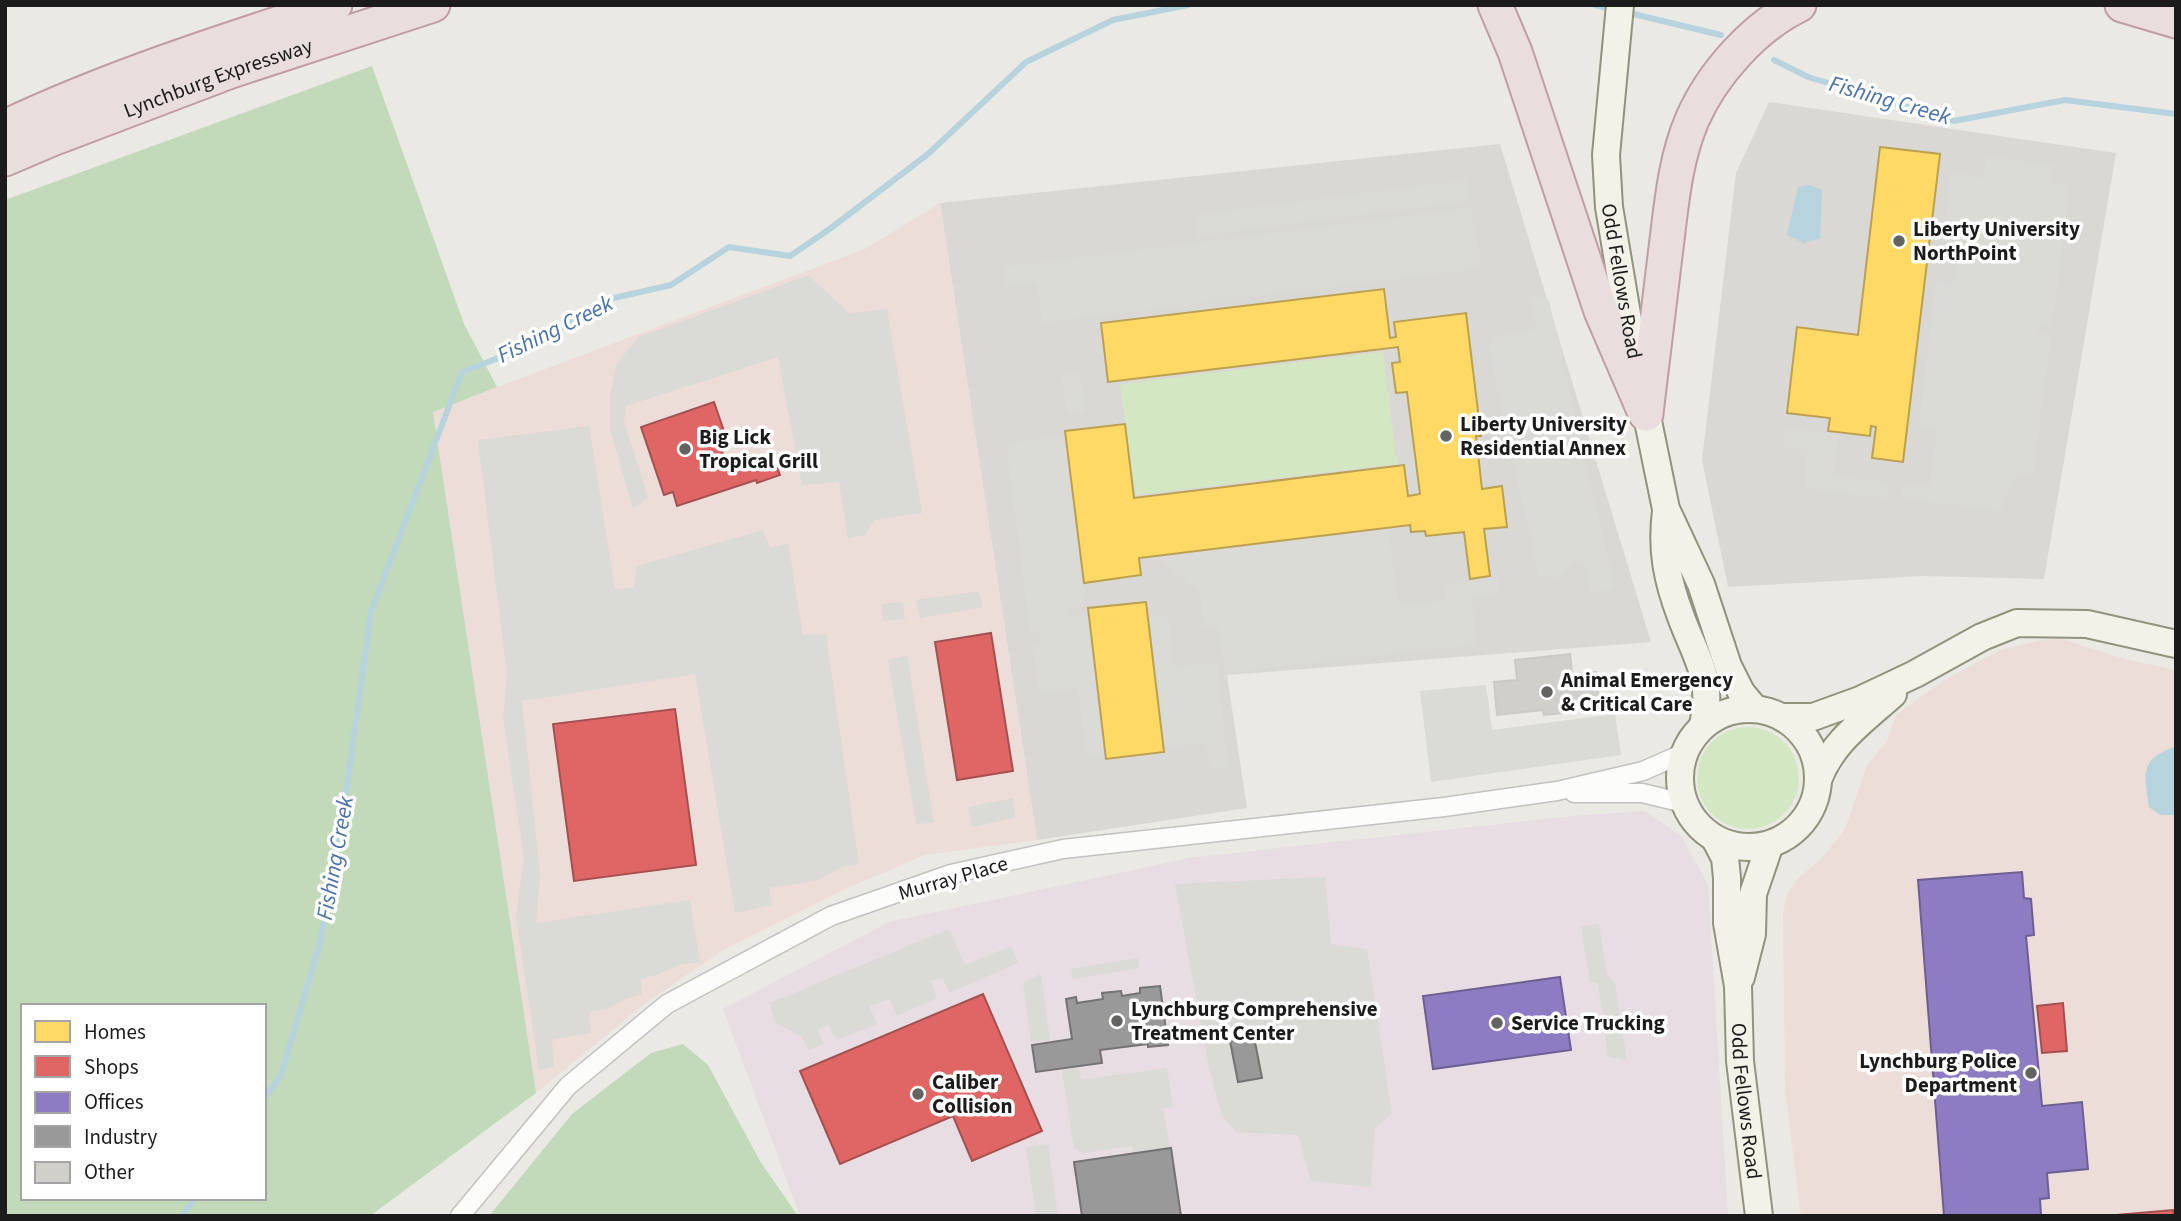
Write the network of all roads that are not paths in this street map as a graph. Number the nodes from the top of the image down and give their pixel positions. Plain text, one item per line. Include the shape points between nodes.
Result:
1 (335, 5) edge
2 (433, 5) edge
3 (1495, 5) edge
4 (1619, 5) edge
5 (1799, 5) edge
6 (2122, 5) edge
7 (2176, 20) edge
8 (5, 127) edge
9 (5, 159) edge
10 (1646, 414) junction
11 (1666, 509) junction
12 (2176, 644) edge
13 (1915, 674) junction
14 (1755, 709) junction
15 (1782, 717) junction
16 (1703, 725) junction
17 (1684, 753) junction
18 (1818, 780) junction
19 (1557, 791) junction
20 (1684, 803) junction
21 (1715, 839) junction
22 (1770, 844) junction
23 (1738, 986) junction
24 (460, 1216) edge
25 (1759, 1216) edge

1 - 8 highway, Lynchburg Expressway via 227,40
2 - 9 highway, Lynchburg Expressway via 231,71
3 - 10 highway via 1515,52 1601,311
4 - 10 main road, Odd Fellows Road via 1606,155 1609,207
5 - 10 highway via 1761,30 1727,66 1692,120 1672,201
6 - 7 highway
10 - 11 main road, Odd Fellows Road
11 - 14 main road, Odd Fellows Road via 1701,584 1728,666
11 - 16 main road, Odd Fellows Road via 1665,564 1704,672 1708,705
12 - 13 main road via 2087,624 2017,623
13 - 15 main road via 1813,717
13 - 18 main road via 1848,733 1825,762
14 - 15 main road
14 - 16 main road via 1733,709
15 - 18 main road via 1807,740
16 - 17 main road
17 - 19 street, Murray Place via 1643,771
17 - 20 main road via 1679,769
18 - 22 main road via 1804,820
19 - 20 street, Murray Place via 1642,793
19 - 24 street, Murray Place via 1063,849 951,874 831,916 667,1004 568,1086
20 - 21 main road via 1703,831
21 - 22 main road via 1742,847
21 - 23 main road, Odd Fellows Road via 1725,858 1727,923
22 - 23 main road, Odd Fellows Road via 1753,894 1752,934
23 - 25 main road, Odd Fellows Road via 1740,1061

